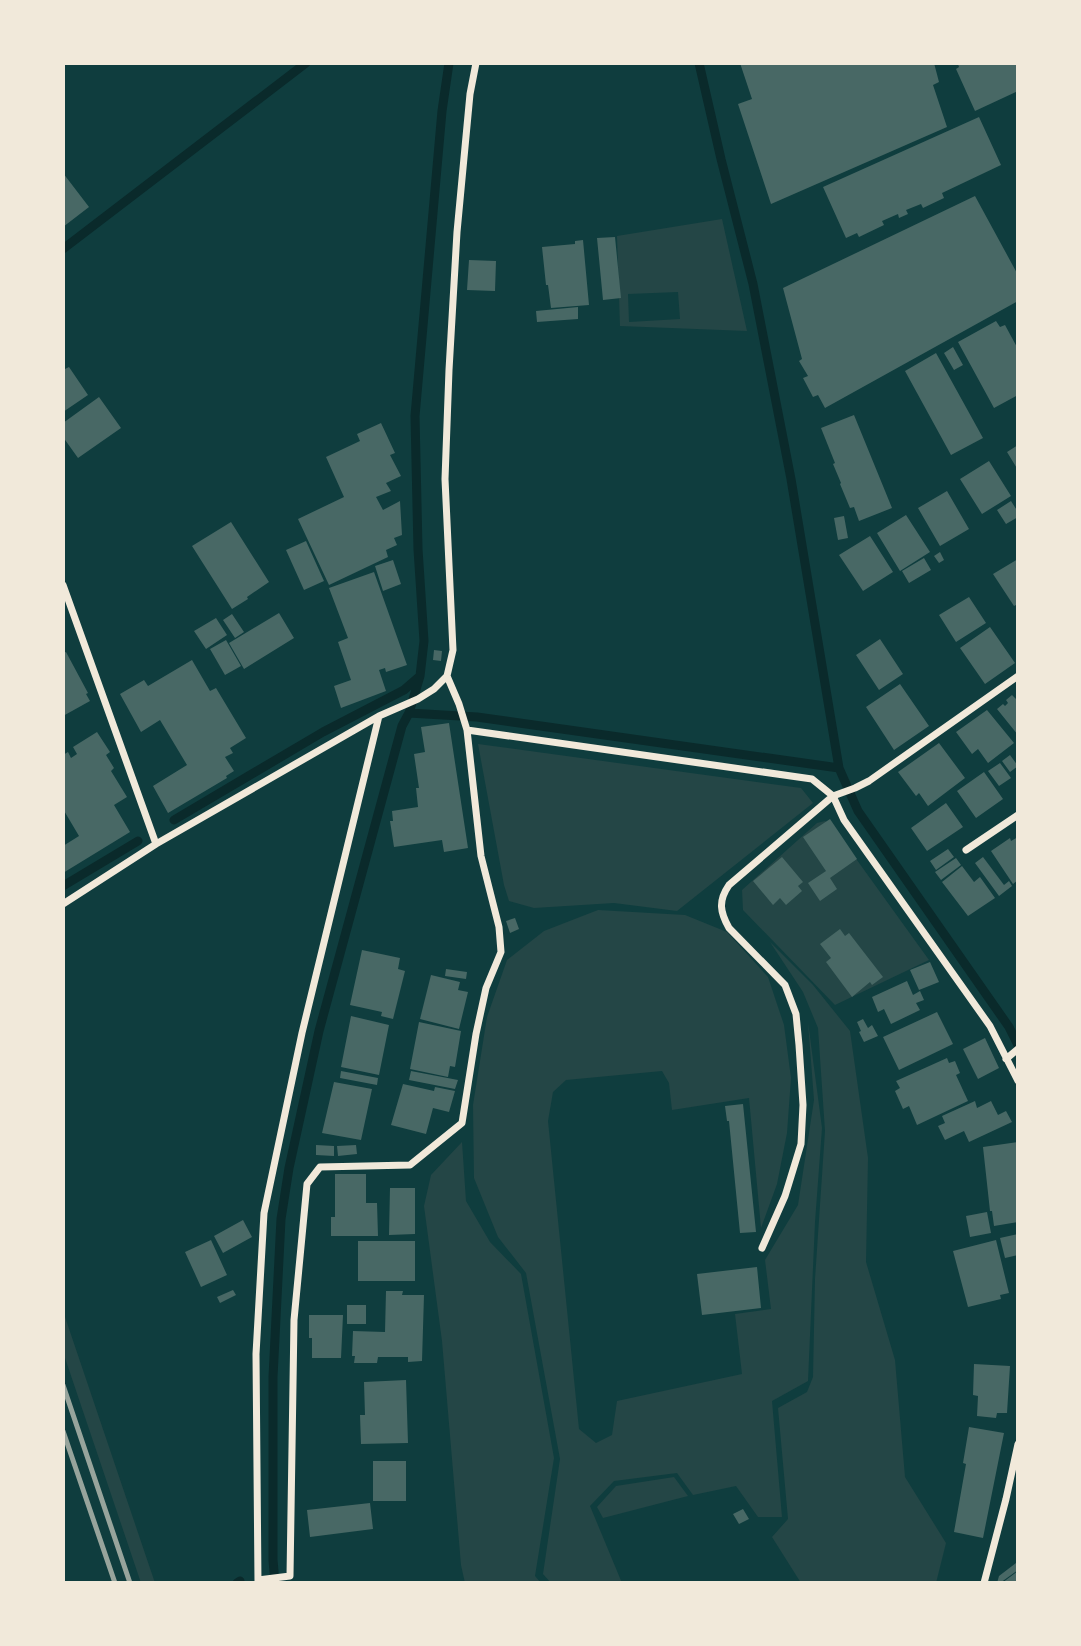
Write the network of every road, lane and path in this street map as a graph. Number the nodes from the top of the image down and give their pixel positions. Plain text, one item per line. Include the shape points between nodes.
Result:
1 (476, 63) edge
2 (63, 585) edge
3 (447, 676) junction
4 (1018, 676) edge
5 (379, 716) junction
6 (466, 726) junction
7 (837, 794) junction
8 (1018, 815) edge
9 (156, 844) junction
10 (967, 850) dead end
11 (63, 904) edge
12 (1016, 1051) edge
13 (1006, 1059) junction
14 (1018, 1081) edge
15 (762, 1248) dead end
16 (1018, 1444) edge
17 (258, 1582) edge
18 (984, 1583) edge

1 - 3 street via 457,232 449,370 445,478 453,650
2 - 9 street
3 - 5 street via 435,689
3 - 6 street
4 - 7 street via 869,781
5 - 9 street
5 - 17 street via 302,1033 264,1213 256,1354
6 - 7 street via 812,779
6 - 17 street via 481,856 501,951 486,988 462,1123 410,1165 320,1167 307,1184 294,1320 290,1576
7 - 13 street via 844,820 990,1026
7 - 15 street via 729,885 720,906 730,928 785,985 796,1014 801,1144
8 - 10 street
9 - 11 street
12 - 13 street
13 - 14 street
16 - 18 street

